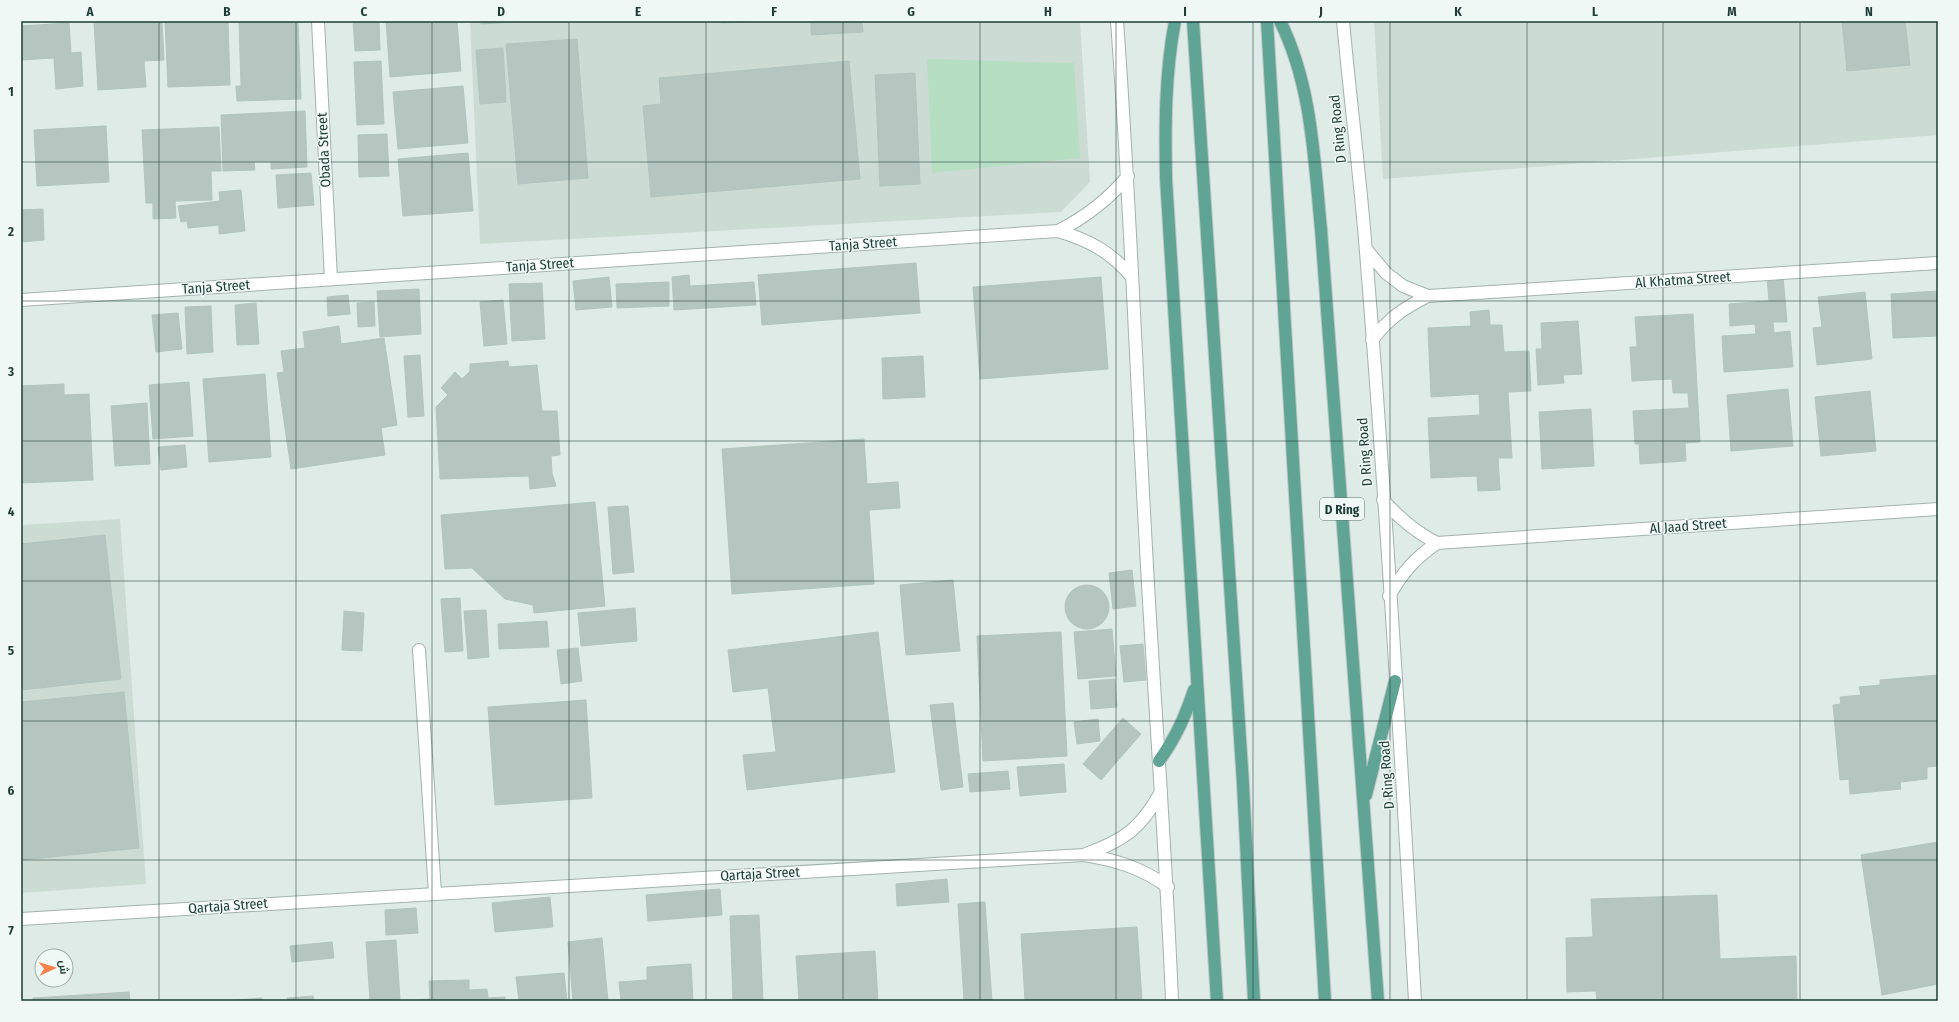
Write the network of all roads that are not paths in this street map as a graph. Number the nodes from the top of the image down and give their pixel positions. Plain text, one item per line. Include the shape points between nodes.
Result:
1 (318, 21) edge
2 (1117, 21) edge
3 (1175, 21) edge
4 (1193, 21) edge
5 (1267, 21) edge
6 (1280, 21) edge
7 (1343, 21) edge
8 (1128, 176) junction
9 (1058, 231) junction
10 (1366, 249) junction
11 (1938, 263) edge
12 (1132, 277) junction
13 (331, 279) junction
14 (1428, 296) junction
15 (21, 300) edge
16 (1372, 340) junction
17 (1383, 500) junction
18 (1938, 509) edge
19 (1437, 543) junction
20 (1389, 596) junction
21 (419, 650) dead end
22 (1395, 681) junction
23 (1196, 683) junction
24 (1159, 761) junction
25 (1161, 792) junction
26 (1363, 806) junction
27 (1084, 855) junction
28 (1168, 887) junction
29 (435, 893) junction
30 (21, 919) edge
31 (1172, 1001) edge
32 (1217, 1001) edge
33 (1254, 1001) edge
34 (1325, 1001) edge
35 (1378, 1001) edge
36 (1415, 1001) edge

1 - 13 street, Obada Street
2 - 8 street
3 - 23 main road via 1169,55 1166,99 1166,178
4 - 33 main road via 1242,776
5 - 34 main road
6 - 26 main road, D Ring via 1297,66 1307,106 1321,222
7 - 10 street, D Ring Road
8 - 9 street, Tanja Street via 1104,202
8 - 12 street
9 - 12 street, Tanja Street via 1076,236 1102,249 1120,263
9 - 13 street, Tanja Street
10 - 14 street, Al Khatma Street via 1386,274 1403,286
10 - 16 street, D Ring Road
11 - 14 street, Al Khatma Street
12 - 24 street
13 - 15 street, Tanja Street
14 - 16 street, Al Khatma Street via 1402,309
16 - 17 street, D Ring Road
17 - 19 street via 1397,516 1418,533
17 - 20 street, D Ring Road
18 - 19 street, Al Jaad Street
19 - 20 street via 1418,556 1402,574
20 - 22 street, D Ring Road
21 - 29 street
22 - 26 main road
22 - 36 street, D Ring Road
23 - 24 main road via 1185,717 1175,738
23 - 32 main road
24 - 25 street
25 - 27 street, Qartaja Street via 1152,808 1126,836 1110,846
25 - 28 street
26 - 35 main road, D Ring
27 - 28 street, Qartaja Street via 1127,864
27 - 29 street, Qartaja Street
28 - 31 street
29 - 30 street, Qartaja Street

